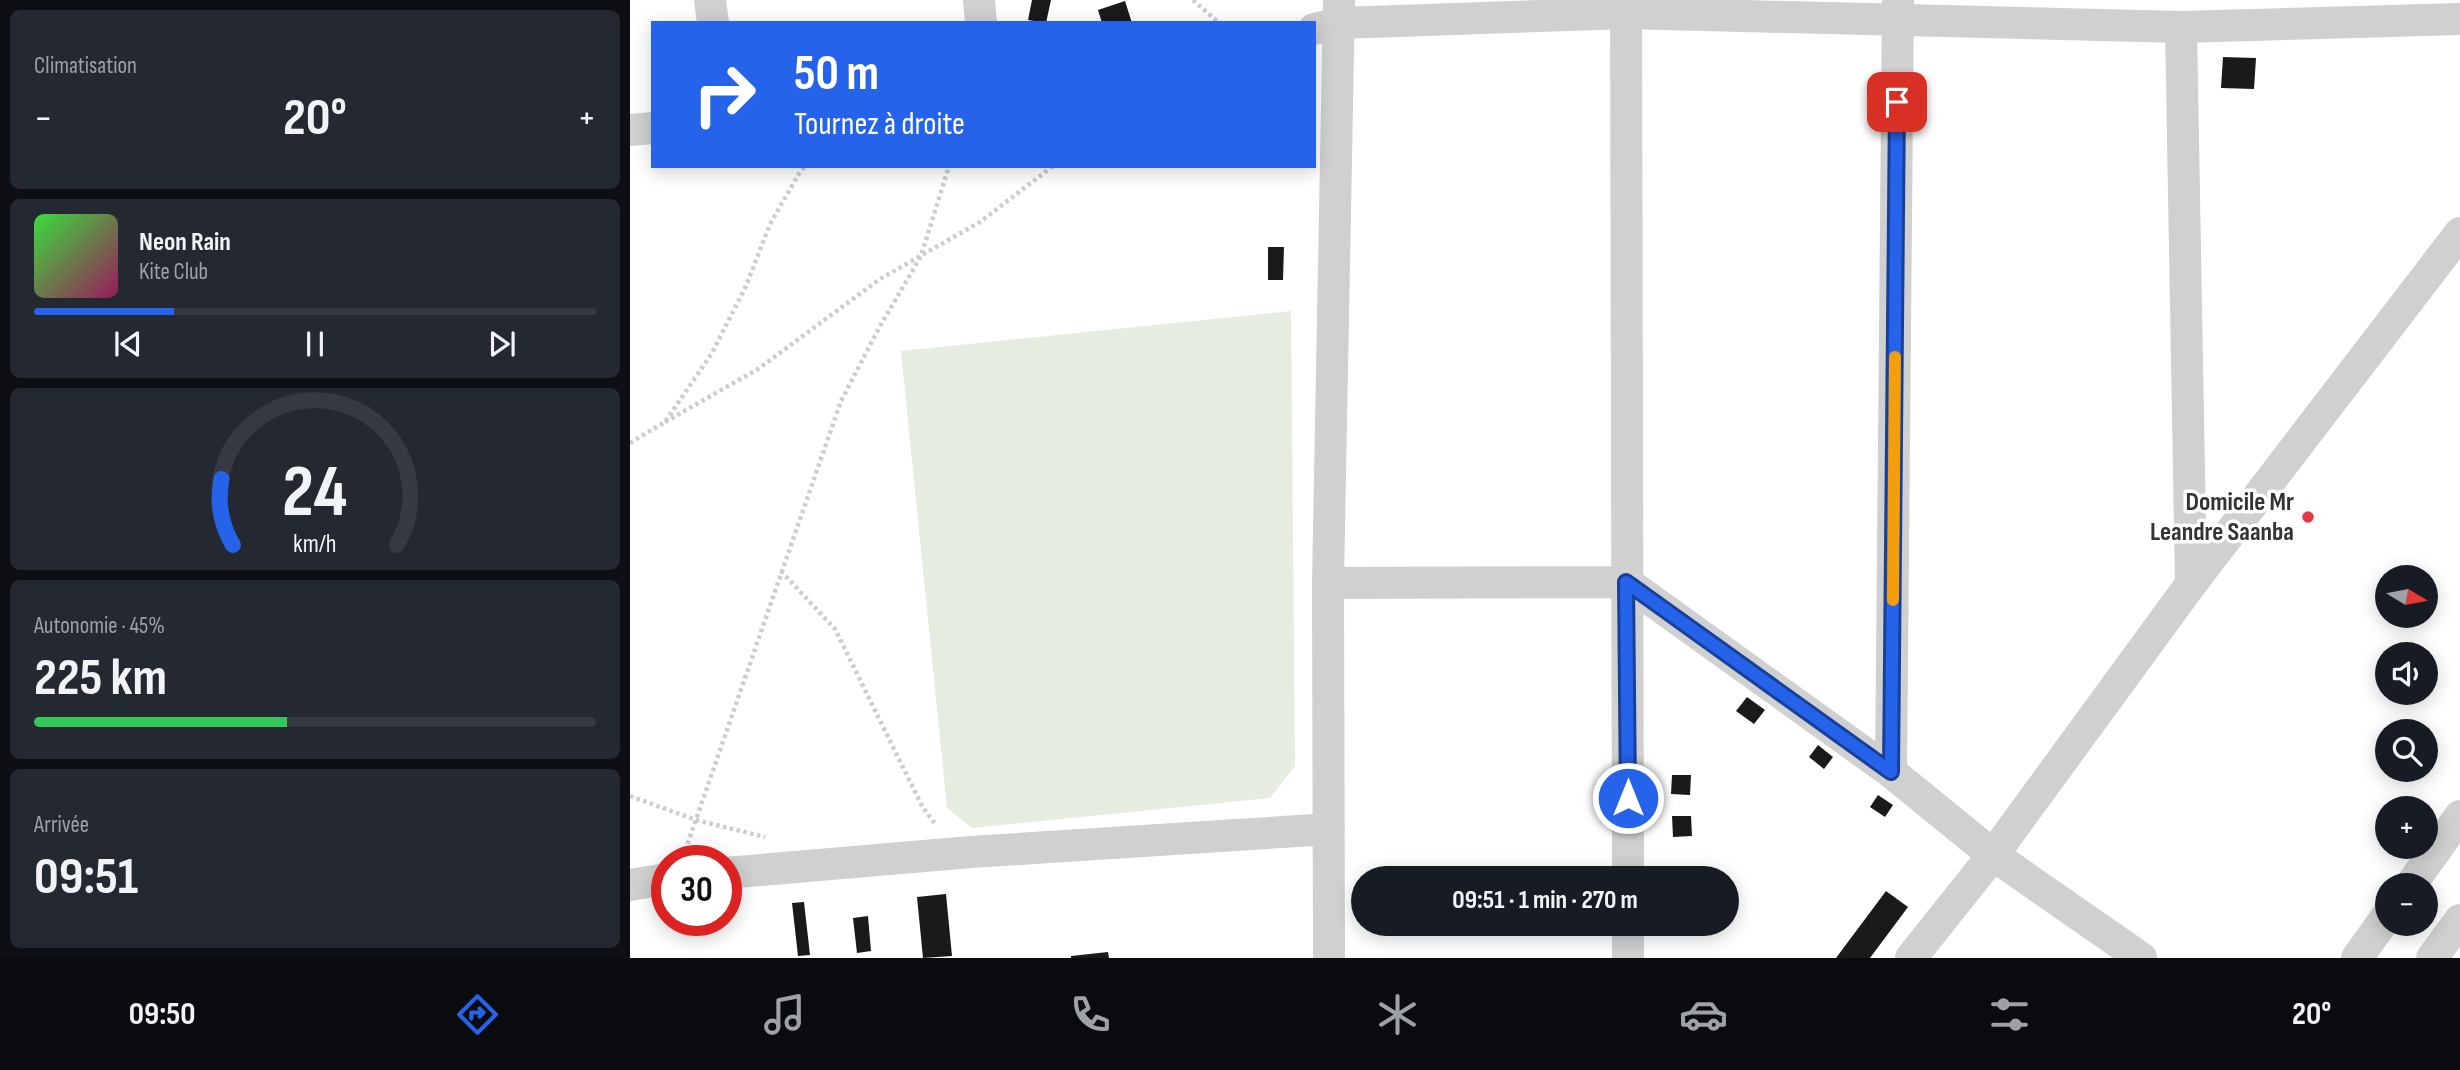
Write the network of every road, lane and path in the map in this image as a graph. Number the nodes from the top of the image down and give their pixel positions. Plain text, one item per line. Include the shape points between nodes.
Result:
1 (710, 0) edge
2 (979, 0) edge
3 (1193, 0) edge
4 (1626, 6) edge
5 (1898, 9) edge
6 (1331, 17) edge
7 (2460, 19) edge
8 (713, 21) edge
9 (981, 21) edge
10 (1217, 21) edge
11 (2181, 27) junction
12 (651, 128) edge
13 (630, 130) edge
14 (804, 168) edge
15 (948, 168) edge
16 (1050, 168) edge
17 (2460, 233) edge
18 (921, 256) junction
19 (665, 422) junction
20 (630, 443) edge
21 (781, 571) junction
22 (1626, 582) junction
23 (1328, 583) junction
24 (2191, 584) junction
25 (1891, 772) junction
26 (630, 796) edge
27 (2460, 816) edge
28 (696, 820) junction
29 (1329, 829) junction
30 (772, 839) dead end
31 (687, 845) edge
32 (971, 852) junction
33 (1993, 855) junction
34 (1628, 866) edge
35 (742, 872) edge
36 (2419, 873) edge
37 (651, 882) edge
38 (630, 885) edge
39 (2460, 920) edge
40 (2375, 933) edge
41 (1628, 936) edge
42 (1329, 958) edge
43 (1628, 958) edge
44 (1910, 958) edge
45 (2141, 958) edge
46 (2357, 958) edge
47 (2432, 958) edge

1 - 8 street
2 - 9 street
3 - 10 path
4 - 5 street
4 - 6 street
4 - 22 street
5 - 11 street
5 - 25 street
6 - 23 street
7 - 11 street
11 - 24 street
12 - 13 street
14 - 19 path via 769,224 746,286 712,354
15 - 18 path
16 - 18 path via 980,222
17 - 24 street
18 - 19 path via 880,279 758,369
18 - 21 path via 841,401
19 - 20 path
21 - 28 path
21 - 32 path via 835,629 922,806 936,825
22 - 23 street
22 - 25 street
22 - 34 street
23 - 29 street
24 - 33 street
25 - 33 street
26 - 28 path
27 - 36 street
28 - 30 path
28 - 31 path
29 - 32 street
29 - 42 street
32 - 35 street
33 - 44 street
33 - 45 street
37 - 38 street
39 - 47 street
40 - 46 street
41 - 43 street

